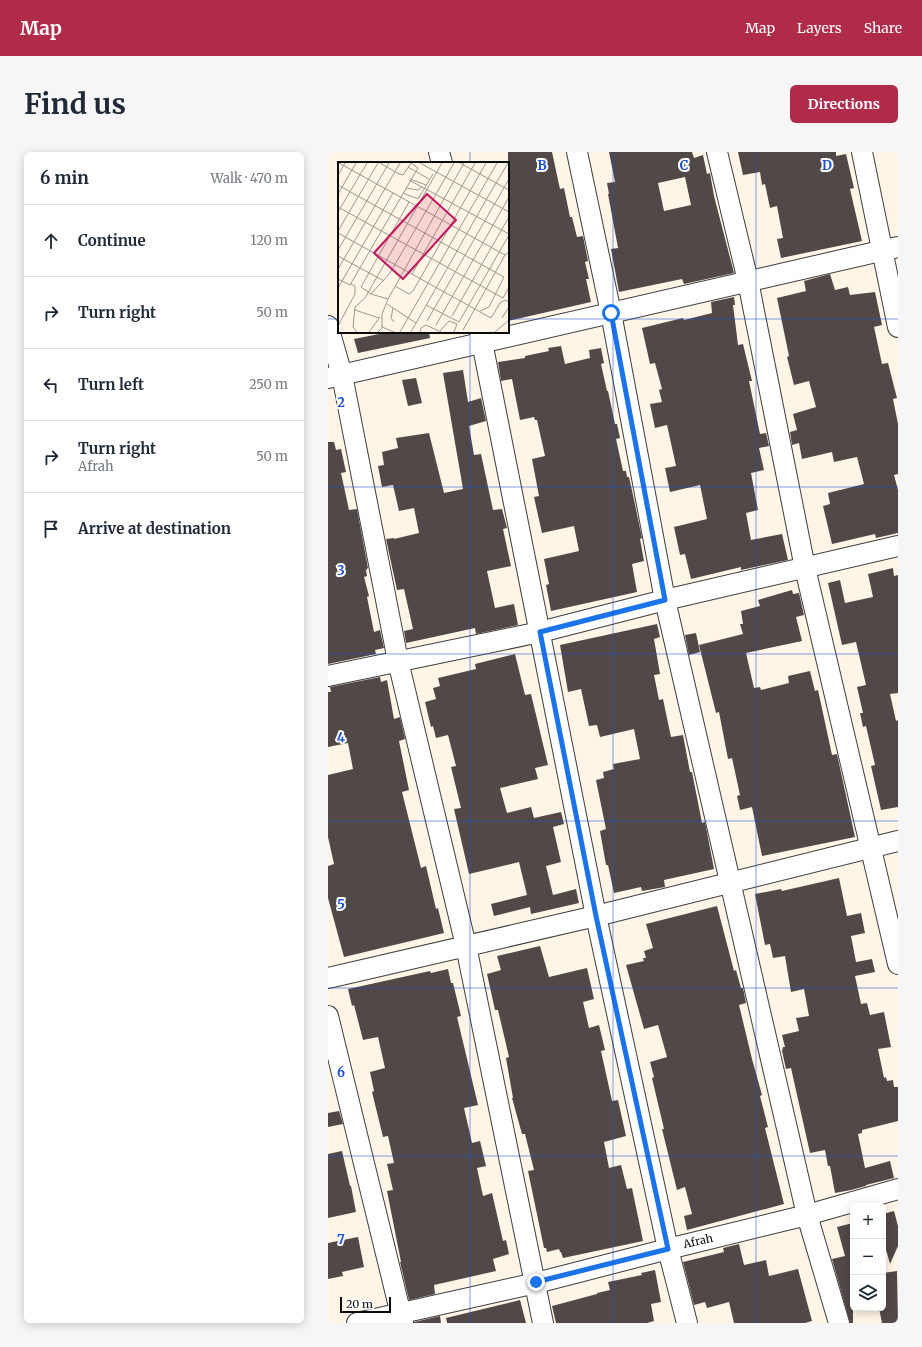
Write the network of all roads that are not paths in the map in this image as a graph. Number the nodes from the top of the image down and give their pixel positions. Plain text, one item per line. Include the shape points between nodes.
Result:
1 (439, 152) edge
2 (577, 152) edge
3 (718, 152) edge
4 (862, 152) edge
5 (442, 162) edge
6 (890, 249) edge
7 (748, 281) junction
8 (611, 313) junction
9 (328, 326) edge
10 (898, 327) edge
11 (509, 332) edge
12 (503, 333) edge
13 (481, 337) edge
14 (335, 377) edge
15 (898, 546) edge
16 (805, 568) junction
17 (665, 600) junction
18 (540, 632) junction
19 (398, 661) junction
20 (328, 676) edge
21 (898, 841) edge
22 (872, 847) junction
23 (730, 883) junction
24 (596, 916) junction
25 (466, 946) junction
26 (898, 964) edge
27 (328, 978) edge
28 (328, 1016) edge
29 (898, 1189) edge
30 (807, 1215) junction
31 (668, 1249) junction
32 (536, 1282) junction
33 (402, 1318) edge
34 (357, 1323) edge
35 (543, 1323) edge
36 (687, 1323) edge
37 (839, 1323) edge

1 - 5 street
2 - 8 street
3 - 7 street
4 - 6 street
6 - 7 street
6 - 10 street
7 - 8 street
7 - 16 street
8 - 11 street
8 - 17 street
9 - 14 street
12 - 13 street
13 - 14 street
13 - 18 street
14 - 19 street
15 - 16 street
16 - 17 street
16 - 22 street
17 - 18 street
17 - 23 street
18 - 19 street
18 - 24 street
19 - 20 street
19 - 25 street
21 - 22 street
22 - 23 street
22 - 26 street
23 - 24 street
23 - 30 street
24 - 25 street
24 - 31 street
25 - 27 street
25 - 32 street
28 - 33 street
29 - 30 street, Afrah
30 - 31 street, Afrah
30 - 37 street
31 - 32 street, Afrah
31 - 36 street
32 - 33 street, Afrah
32 - 35 street
33 - 34 street, Afrah

